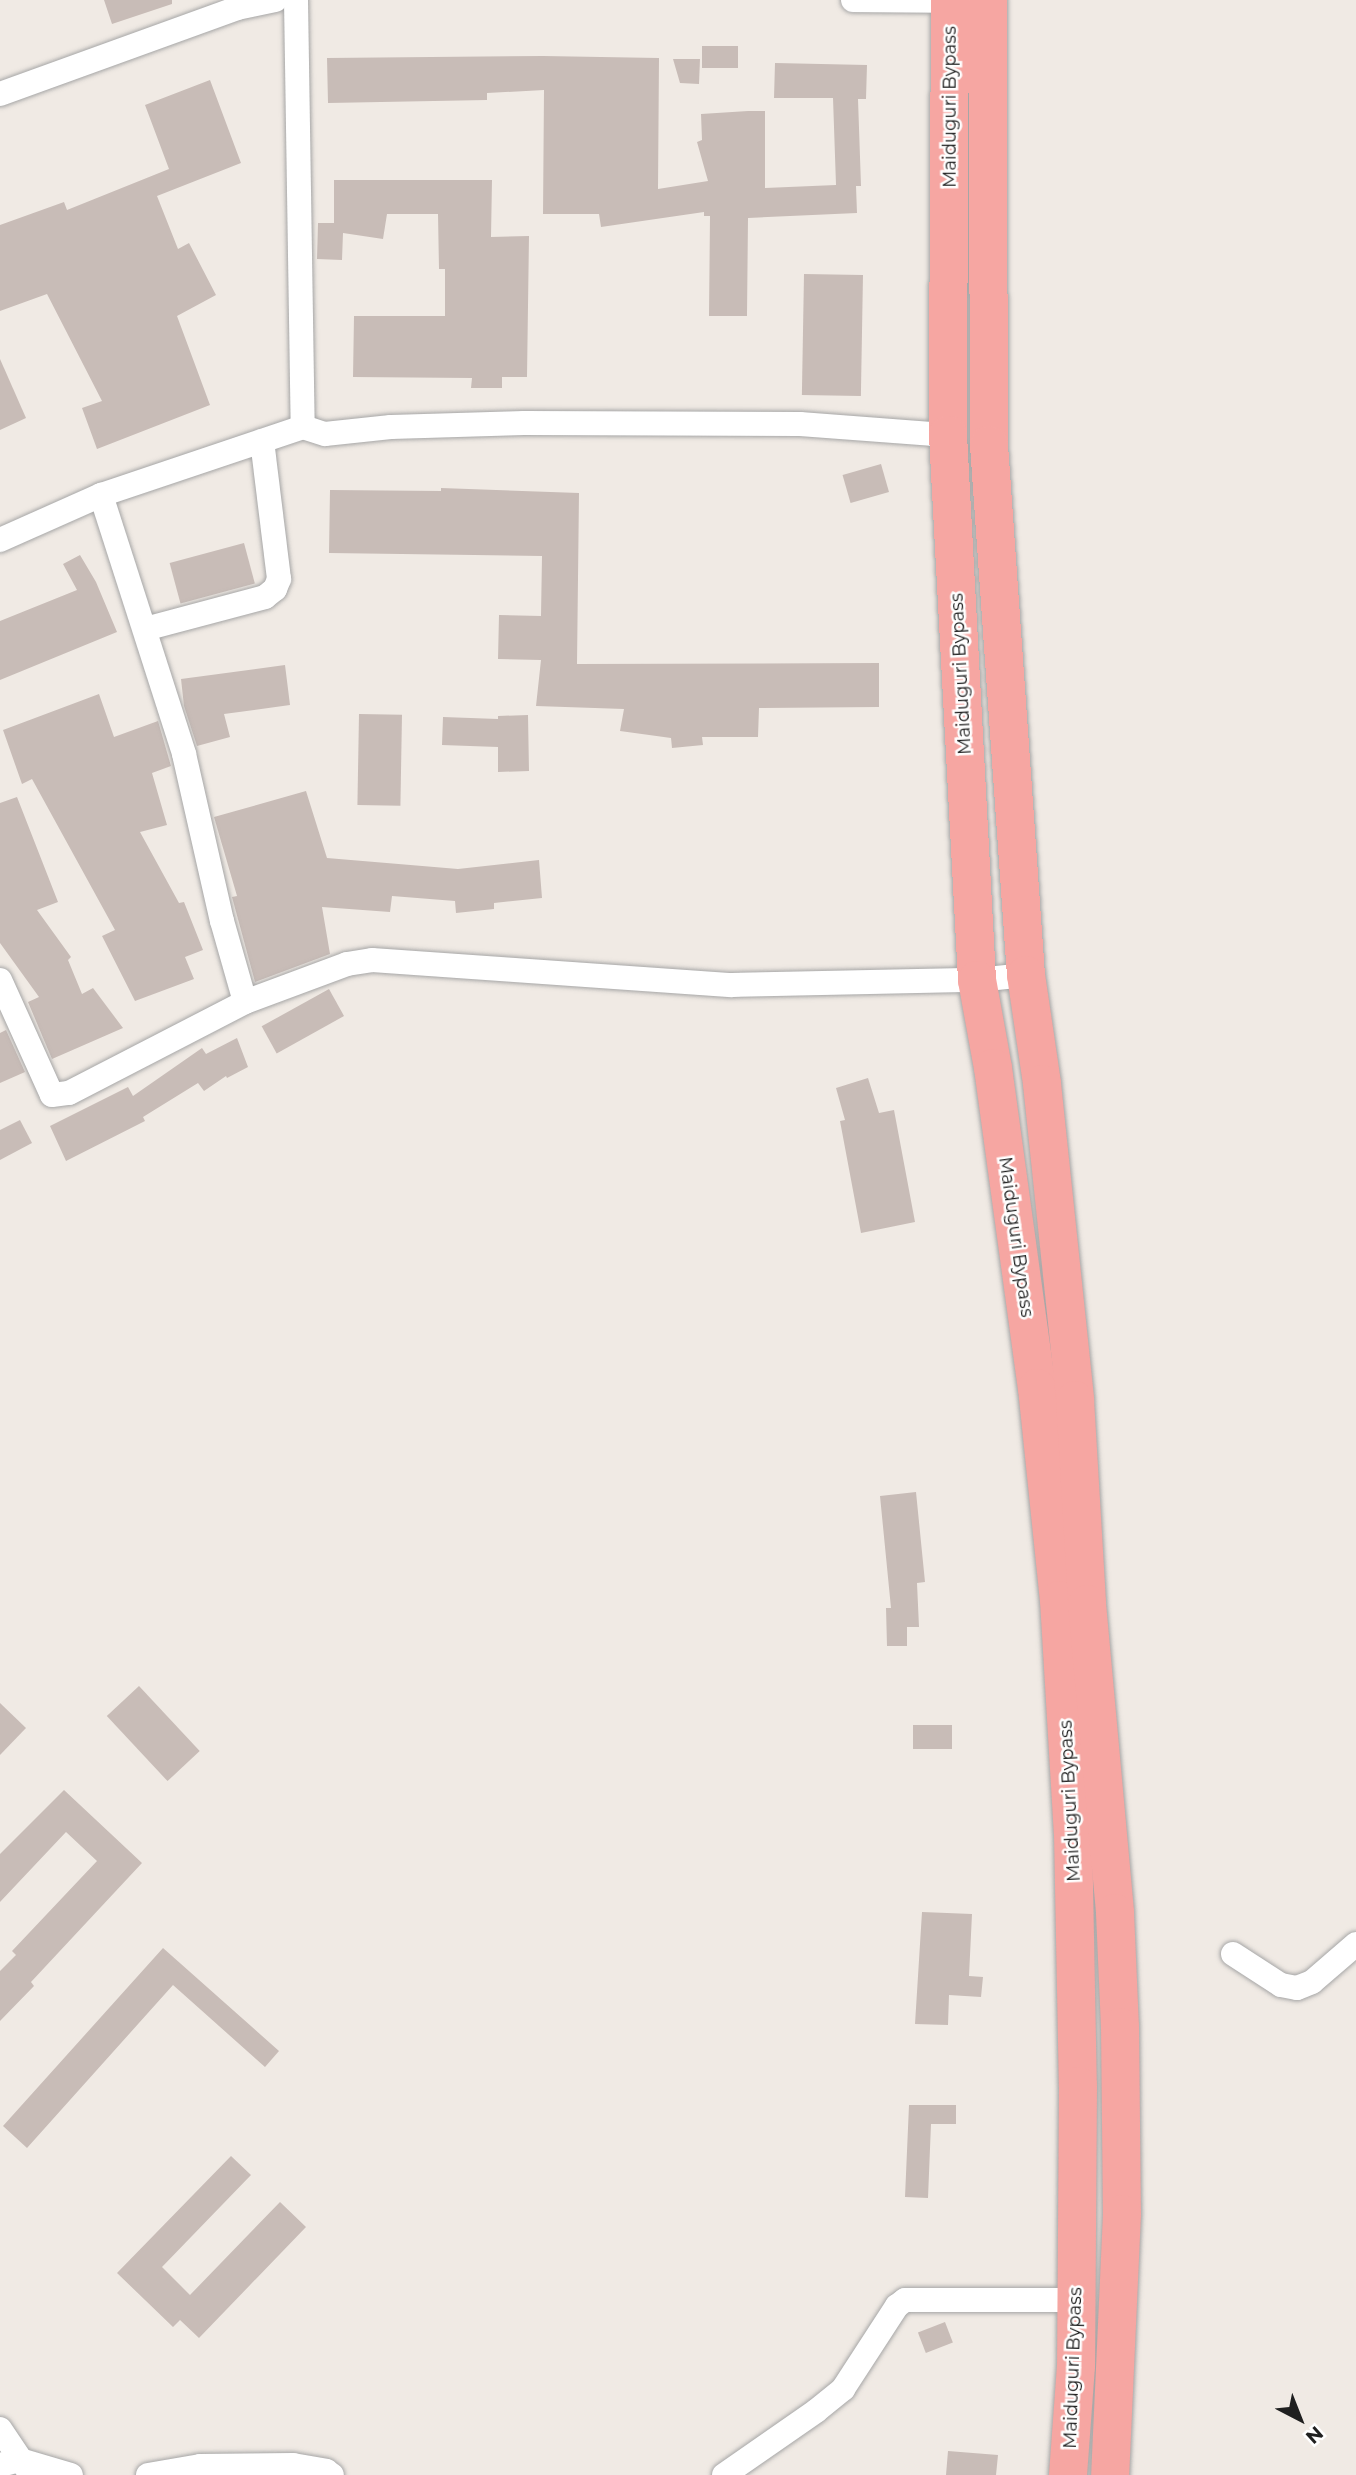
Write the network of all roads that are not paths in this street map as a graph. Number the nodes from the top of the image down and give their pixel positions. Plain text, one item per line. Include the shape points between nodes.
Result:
1 (275, 0) edge
2 (296, 0) edge
3 (853, 0) edge
4 (950, 0) edge
5 (988, 1) edge
6 (0, 94) edge
7 (303, 427) junction
8 (948, 435) junction
9 (262, 441) junction
10 (102, 495) junction
11 (0, 540) edge
12 (145, 629) junction
13 (1026, 975) junction
14 (0, 980) edge
15 (977, 980) junction
16 (245, 1002) junction
17 (1356, 1944) edge
18 (1233, 1954) dead end
19 (1076, 2300) junction
20 (0, 2429) edge
21 (17, 2467) edge
22 (71, 2475) edge
23 (148, 2475) edge
24 (332, 2475) edge
25 (724, 2475) edge
26 (1068, 2475) edge
27 (1110, 2475) edge

1 - 6 street via 237,8
2 - 7 street
3 - 4 street
4 - 5 street
4 - 8 highway, Maiduguri Bypass
5 - 13 highway, Maiduguri Bypass via 989,445
7 - 8 street via 325,434 524,423 800,424
7 - 9 street
8 - 15 highway, Maiduguri Bypass
9 - 10 street
9 - 12 street via 279,579 275,589 265,597
10 - 11 street
10 - 12 street
12 - 16 street via 184,754
13 - 15 street
13 - 27 highway, Maiduguri Bypass via 1075,1400 1087,1604 1115,1913 1122,2214
14 - 16 street via 52,1095 69,1093
15 - 16 street via 732,985 372,960 327,971
15 - 19 highway, Maiduguri Bypass via 1037,1388 1059,1600 1074,1847
17 - 18 street via 1312,1982 1297,1988 1281,1985
19 - 25 street via 905,2300 843,2389
19 - 26 highway, Maiduguri Bypass
20 - 21 street
21 - 22 street
23 - 24 street via 200,2466 293,2465

